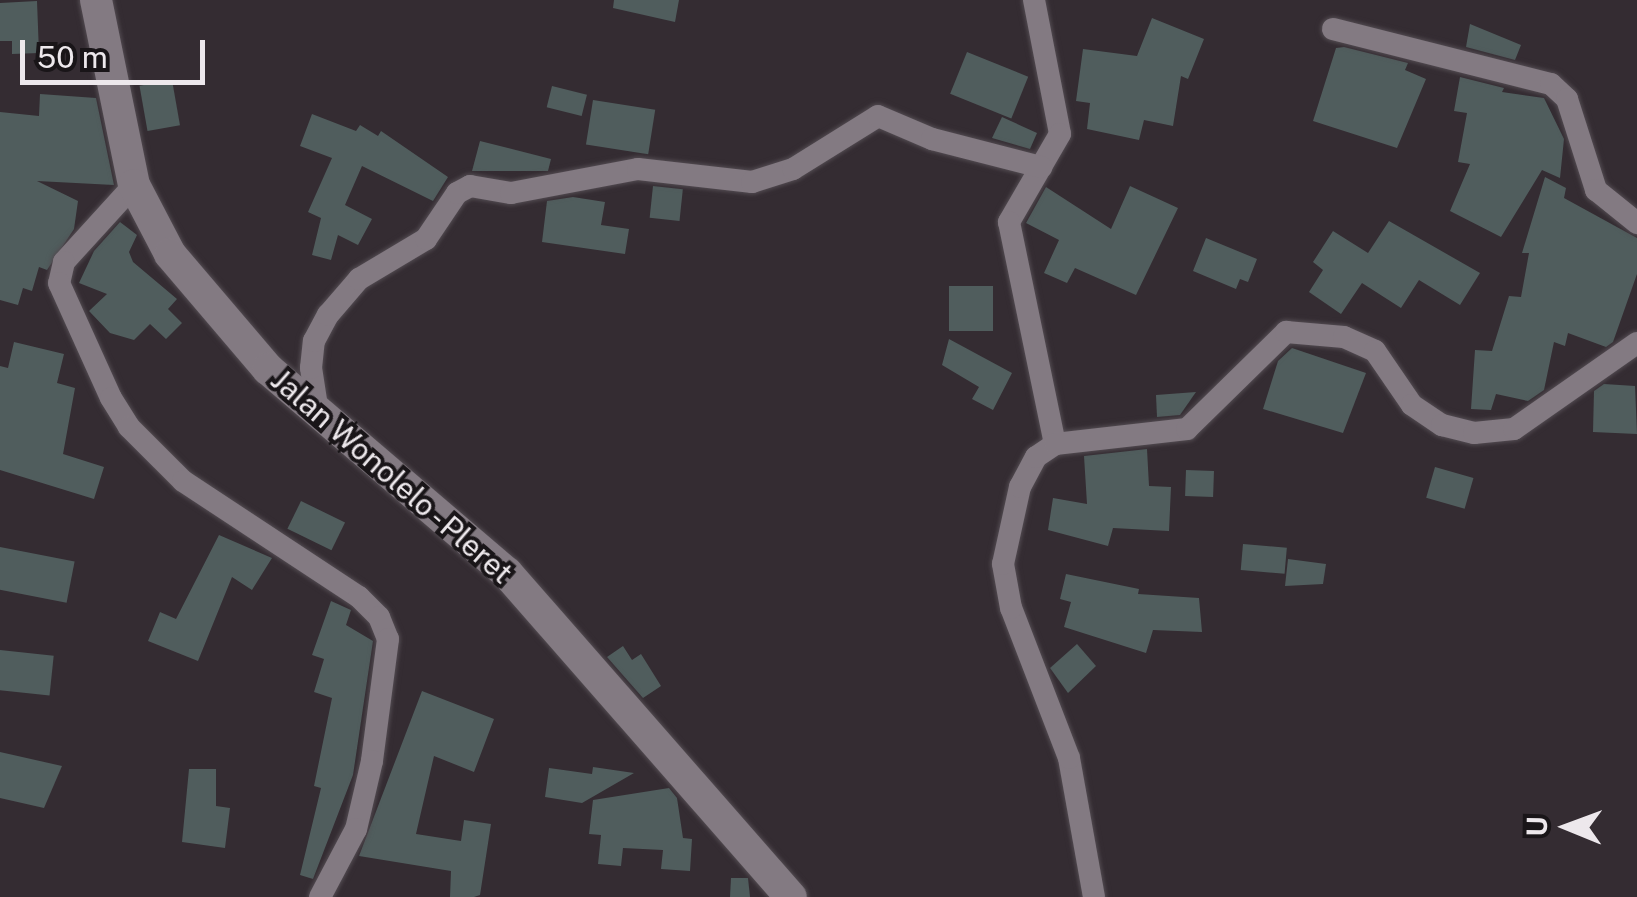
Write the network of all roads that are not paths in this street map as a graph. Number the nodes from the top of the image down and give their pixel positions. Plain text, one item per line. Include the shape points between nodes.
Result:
1 (96, 0) edge
2 (1034, 0) edge
3 (1332, 29) dead end
4 (1041, 167) junction
5 (134, 185) junction
6 (1637, 223) edge
7 (1637, 343) edge
8 (318, 412) junction
9 (1055, 444) junction
10 (320, 897) edge
11 (791, 897) edge
12 (1094, 897) edge

1 - 5 main road, Jalan Wonolelo - Pleret
2 - 4 street via 1060,121 1056,146
3 - 6 street via 1551,84 1568,99 1596,190
4 - 8 street via 878,116 793,170 752,182 638,169 510,193 470,186 457,193 426,239 359,279 328,314 310,368
4 - 9 street via 1009,222
5 - 8 main road, Jalan Wonolelo - Pleret via 170,254 268,369
5 - 10 street via 64,262 59,282 111,398 129,427 183,481 359,597 380,617 388,640 356,829
7 - 9 street via 1514,429 1474,433 1442,425 1412,405 1375,351 1344,337 1286,332 1187,428
8 - 11 main road, Jalan Wonolelo - Pleret via 507,574
9 - 12 street via 1036,457 1020,487 1003,564 1011,608 1069,758

